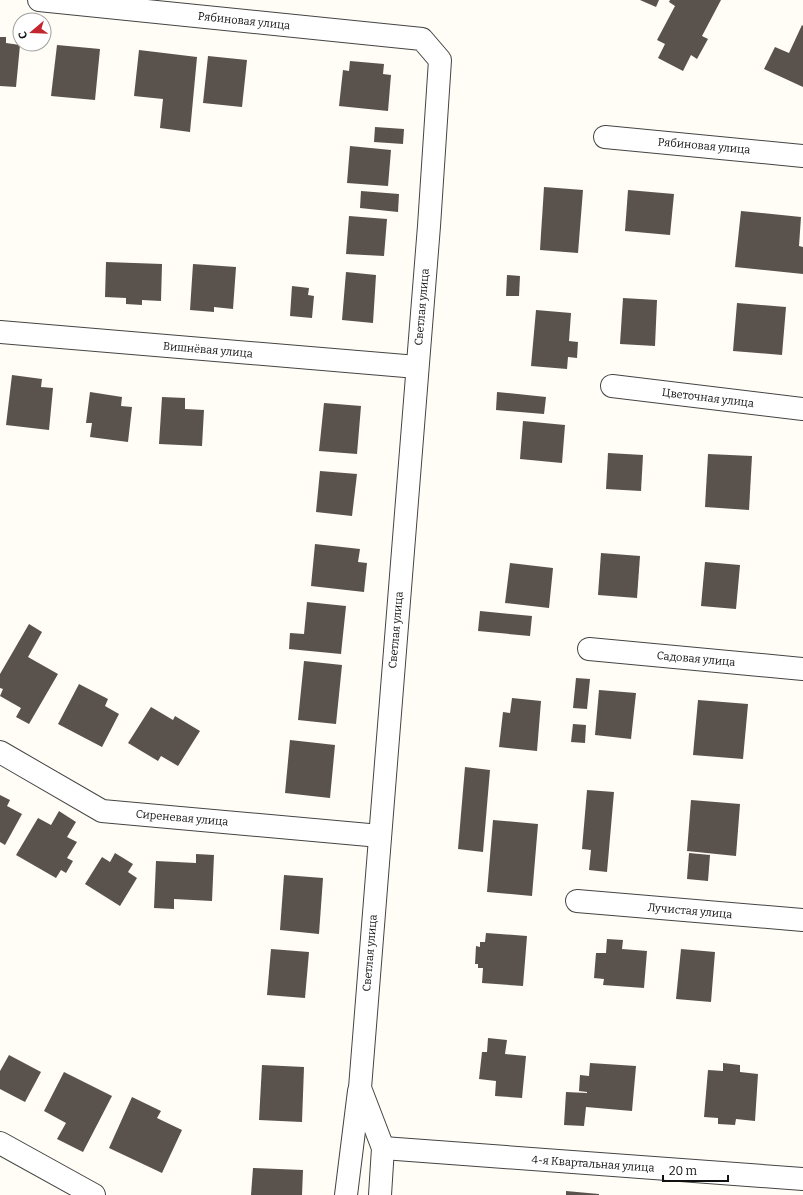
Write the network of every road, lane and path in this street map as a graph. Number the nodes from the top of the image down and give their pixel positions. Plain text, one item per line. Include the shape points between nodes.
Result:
1 (39, 0) edge
2 (440, 60) joint
3 (605, 137) dead end
4 (803, 156) edge
5 (0, 332) edge
6 (417, 367) junction
7 (612, 386) dead end
8 (803, 409) edge
9 (589, 649) dead end
10 (803, 669) edge
11 (0, 752) edge
12 (380, 836) junction
13 (577, 901) dead end
14 (803, 920) edge
15 (360, 1088) junction
16 (0, 1143) edge
17 (383, 1148) junction
18 (803, 1180) edge
19 (94, 1195) edge
20 (346, 1195) edge
21 (380, 1195) edge

1 - 2 street, Рябиновая улица via 422,40
2 - 6 street, Светлая улица
3 - 4 street, Рябиновая улица
5 - 6 street, Вишнёвая улица
6 - 12 street, Светлая улица
7 - 8 street, Цветочная улица
9 - 10 street, Садовая улица
11 - 12 street, Сиреневая улица via 102,811
12 - 15 street, Светлая улица
13 - 14 street, Лучистая улица
15 - 17 street, Светлая улица
15 - 20 street
16 - 19 street
17 - 18 street, 4-я Квартальная улица
17 - 21 street, Светлая улица

